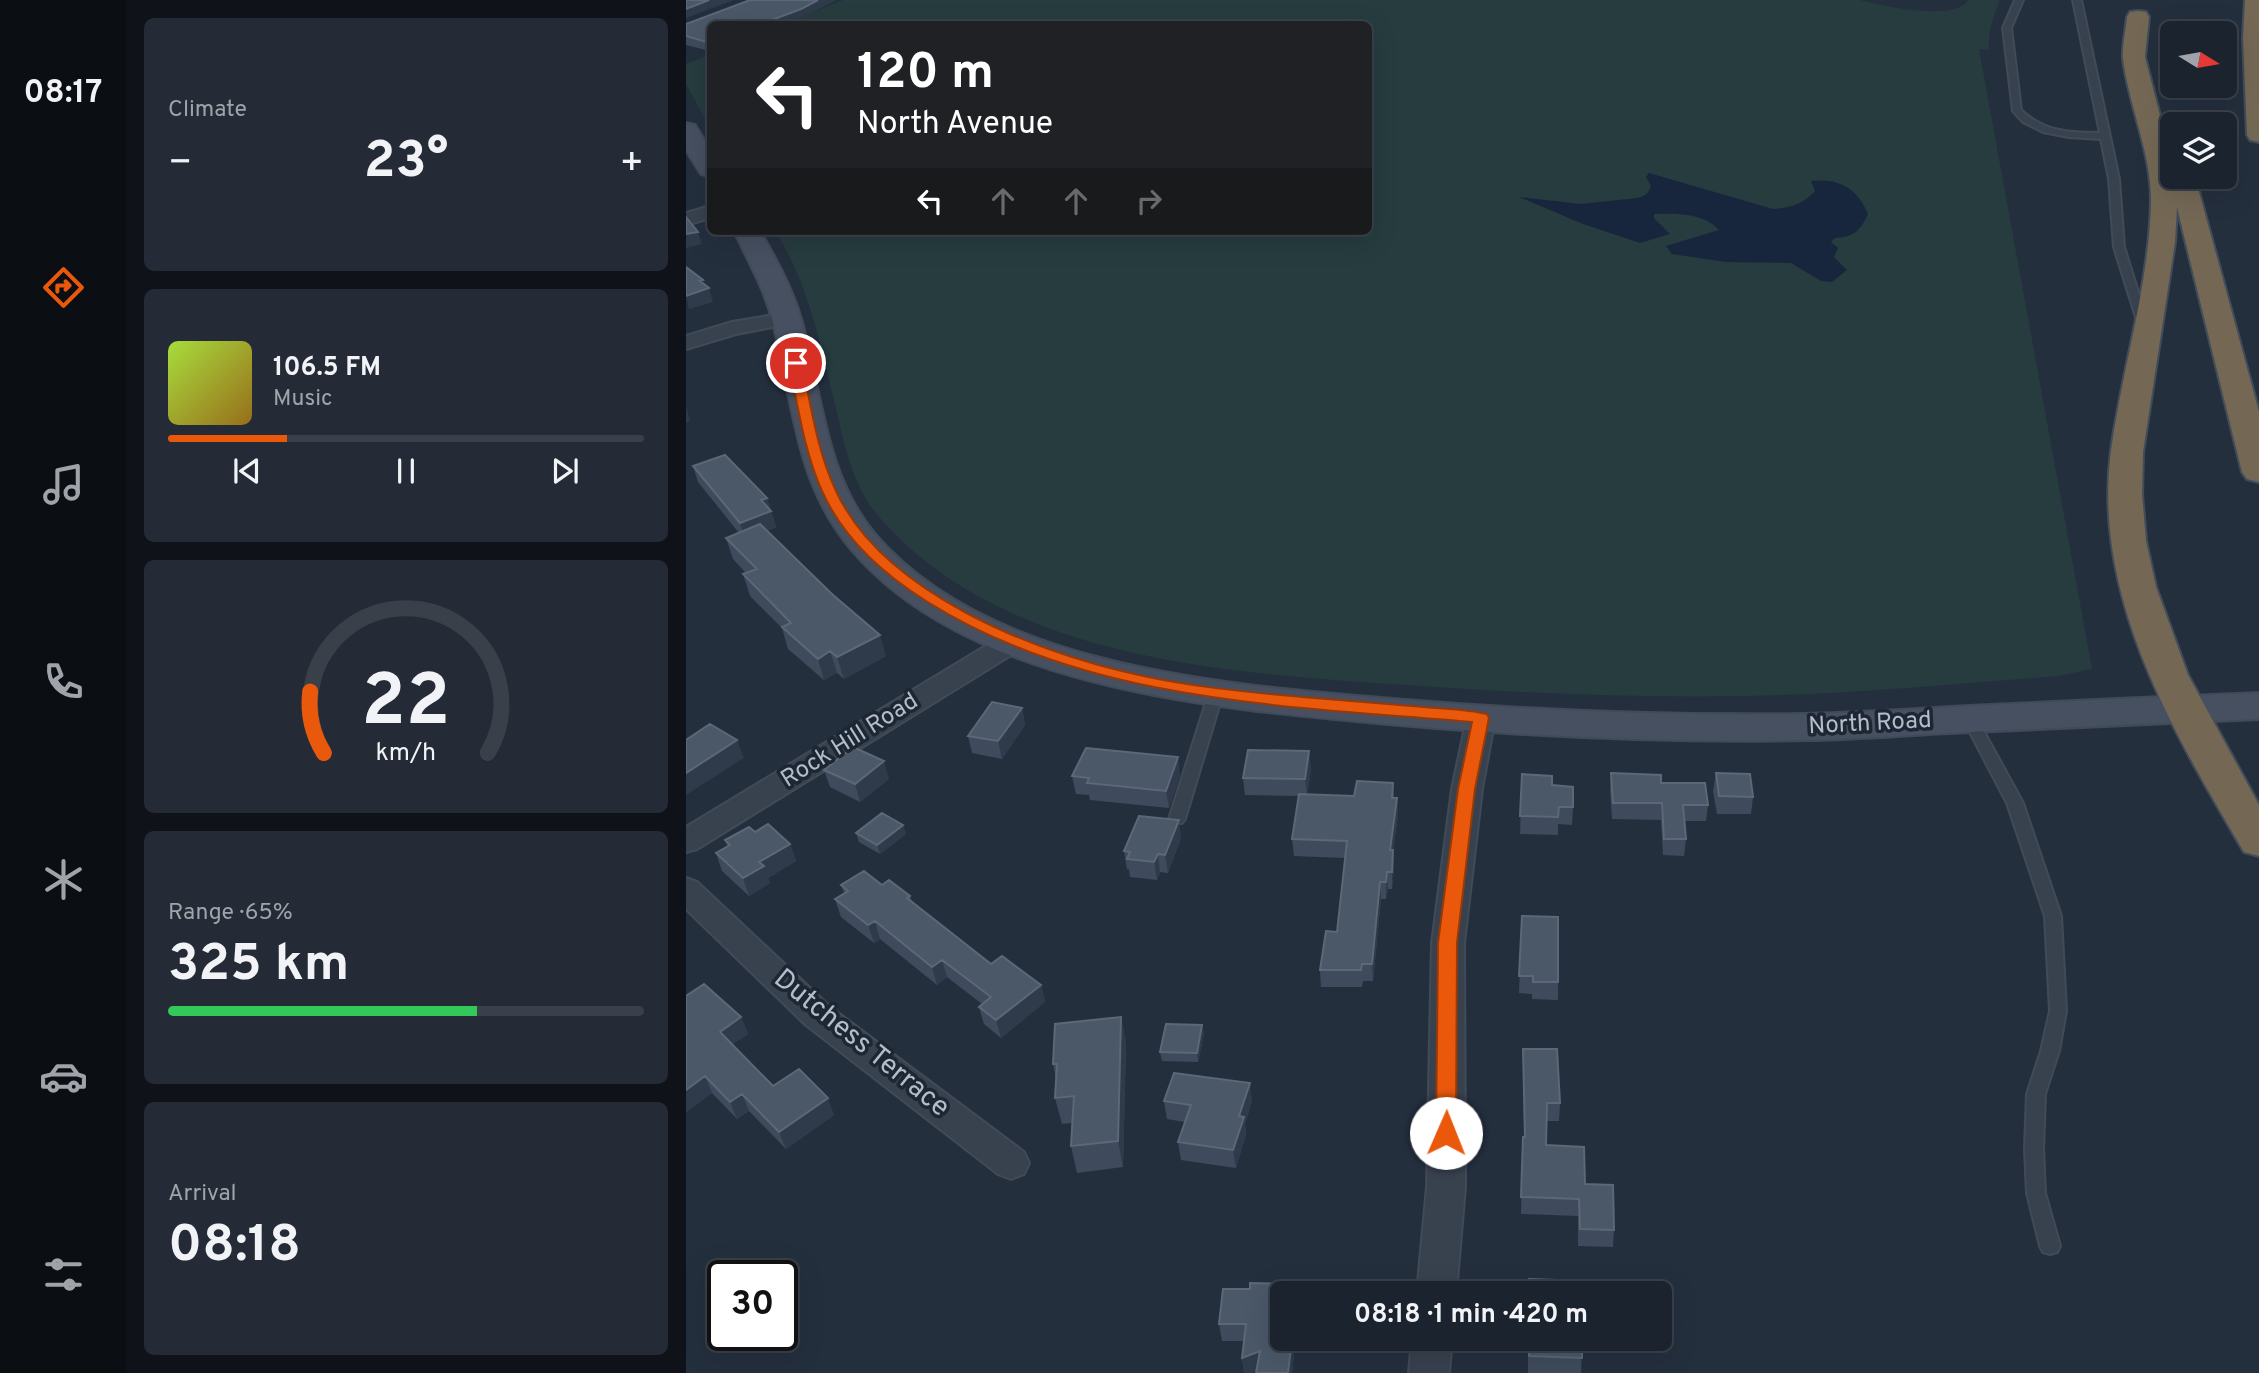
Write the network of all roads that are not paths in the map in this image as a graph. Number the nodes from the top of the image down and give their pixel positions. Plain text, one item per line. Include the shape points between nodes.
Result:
1 (2019, 0) edge
2 (2077, 0) edge
3 (2258, 3) edge
4 (2137, 8) edge
5 (2165, 112) edge
6 (686, 130) edge
7 (2259, 135) edge
8 (2106, 136) junction
9 (707, 164) edge
10 (2185, 189) edge
11 (707, 213) edge
12 (686, 219) edge
13 (749, 235) edge
14 (786, 319) junction
15 (2146, 335) junction
16 (686, 343) edge
17 (2259, 472) edge
18 (1014, 641) junction
19 (1216, 693) junction
20 (2254, 706) edge
21 (2184, 709) junction
22 (1481, 718) junction
23 (1970, 719) junction
24 (1177, 819) edge
25 (686, 841) edge
26 (2259, 841) edge
27 (686, 890) edge
28 (1011, 1163) dead end
29 (2050, 1246) dead end
30 (1437, 1281) edge
31 (1431, 1351) edge
32 (1429, 1373) edge

1 - 8 lane via 2007,28 2017,111 2040,130
2 - 8 lane
3 - 7 highway via 2254,38
4 - 5 highway
4 - 15 highway via 2134,57 2164,199
6 - 9 main road
8 - 15 lane via 2119,247
10 - 17 highway
11 - 12 street
13 - 14 main road, North Road
14 - 16 street via 732,328
14 - 18 main road, North Road via 819,467 855,532 919,592
15 - 21 highway via 2127,450 2126,531 2158,650
18 - 19 main road, North Road via 1103,672
18 - 25 street, Rock Hill Road
19 - 22 main road, North Road
19 - 24 lane
20 - 21 main road, North Road
21 - 23 main road, North Road
21 - 26 highway
22 - 23 main road, North Road via 1756,727
22 - 30 street via 1466,789 1448,943 1446,1188
23 - 29 lane via 2015,803 2053,916 2058,1011 2036,1094 2034,1149 2036,1193
27 - 28 street, Dutchess Terrace via 818,1016
31 - 32 street

